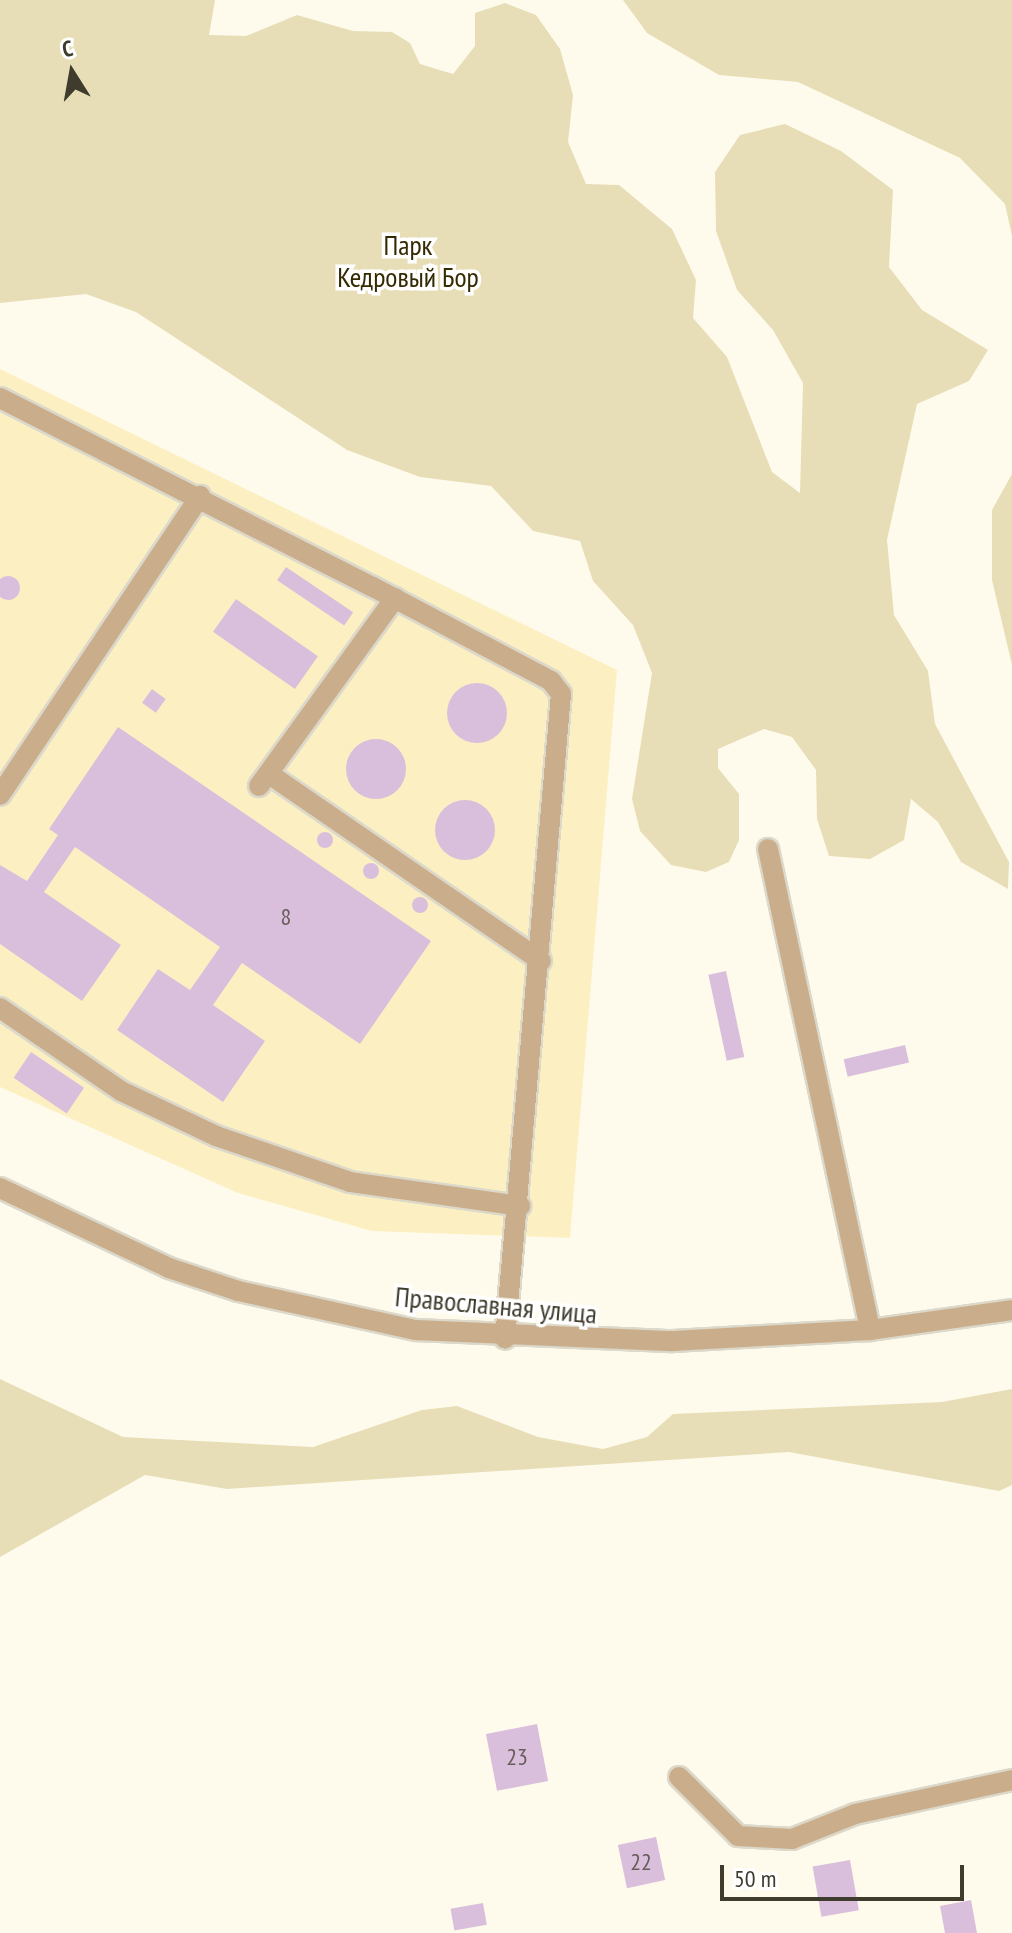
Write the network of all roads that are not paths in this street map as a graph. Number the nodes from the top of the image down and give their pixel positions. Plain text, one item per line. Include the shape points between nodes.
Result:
1 (0, 398) edge
2 (200, 496) junction
3 (395, 598) junction
4 (0, 795) edge
5 (768, 849) dead end
6 (541, 961) junction
7 (0, 1008) edge
8 (0, 1188) edge
9 (520, 1206) junction
10 (1012, 1310) edge
11 (870, 1330) junction
12 (505, 1339) junction
13 (679, 1777) dead end
14 (1012, 1780) edge

1 - 2 street
2 - 3 street
2 - 4 street
3 - 6 street via 551,681 561,694
3 - 6 street via 264,780
5 - 11 street
6 - 9 street
7 - 9 street via 121,1091 216,1136 350,1182
8 - 12 street, Православная улица via 169,1268 238,1291 314,1311
9 - 12 street
10 - 11 street, Православная улица
11 - 12 street, Православная улица via 673,1341
13 - 14 street via 738,1836 792,1839 855,1814

